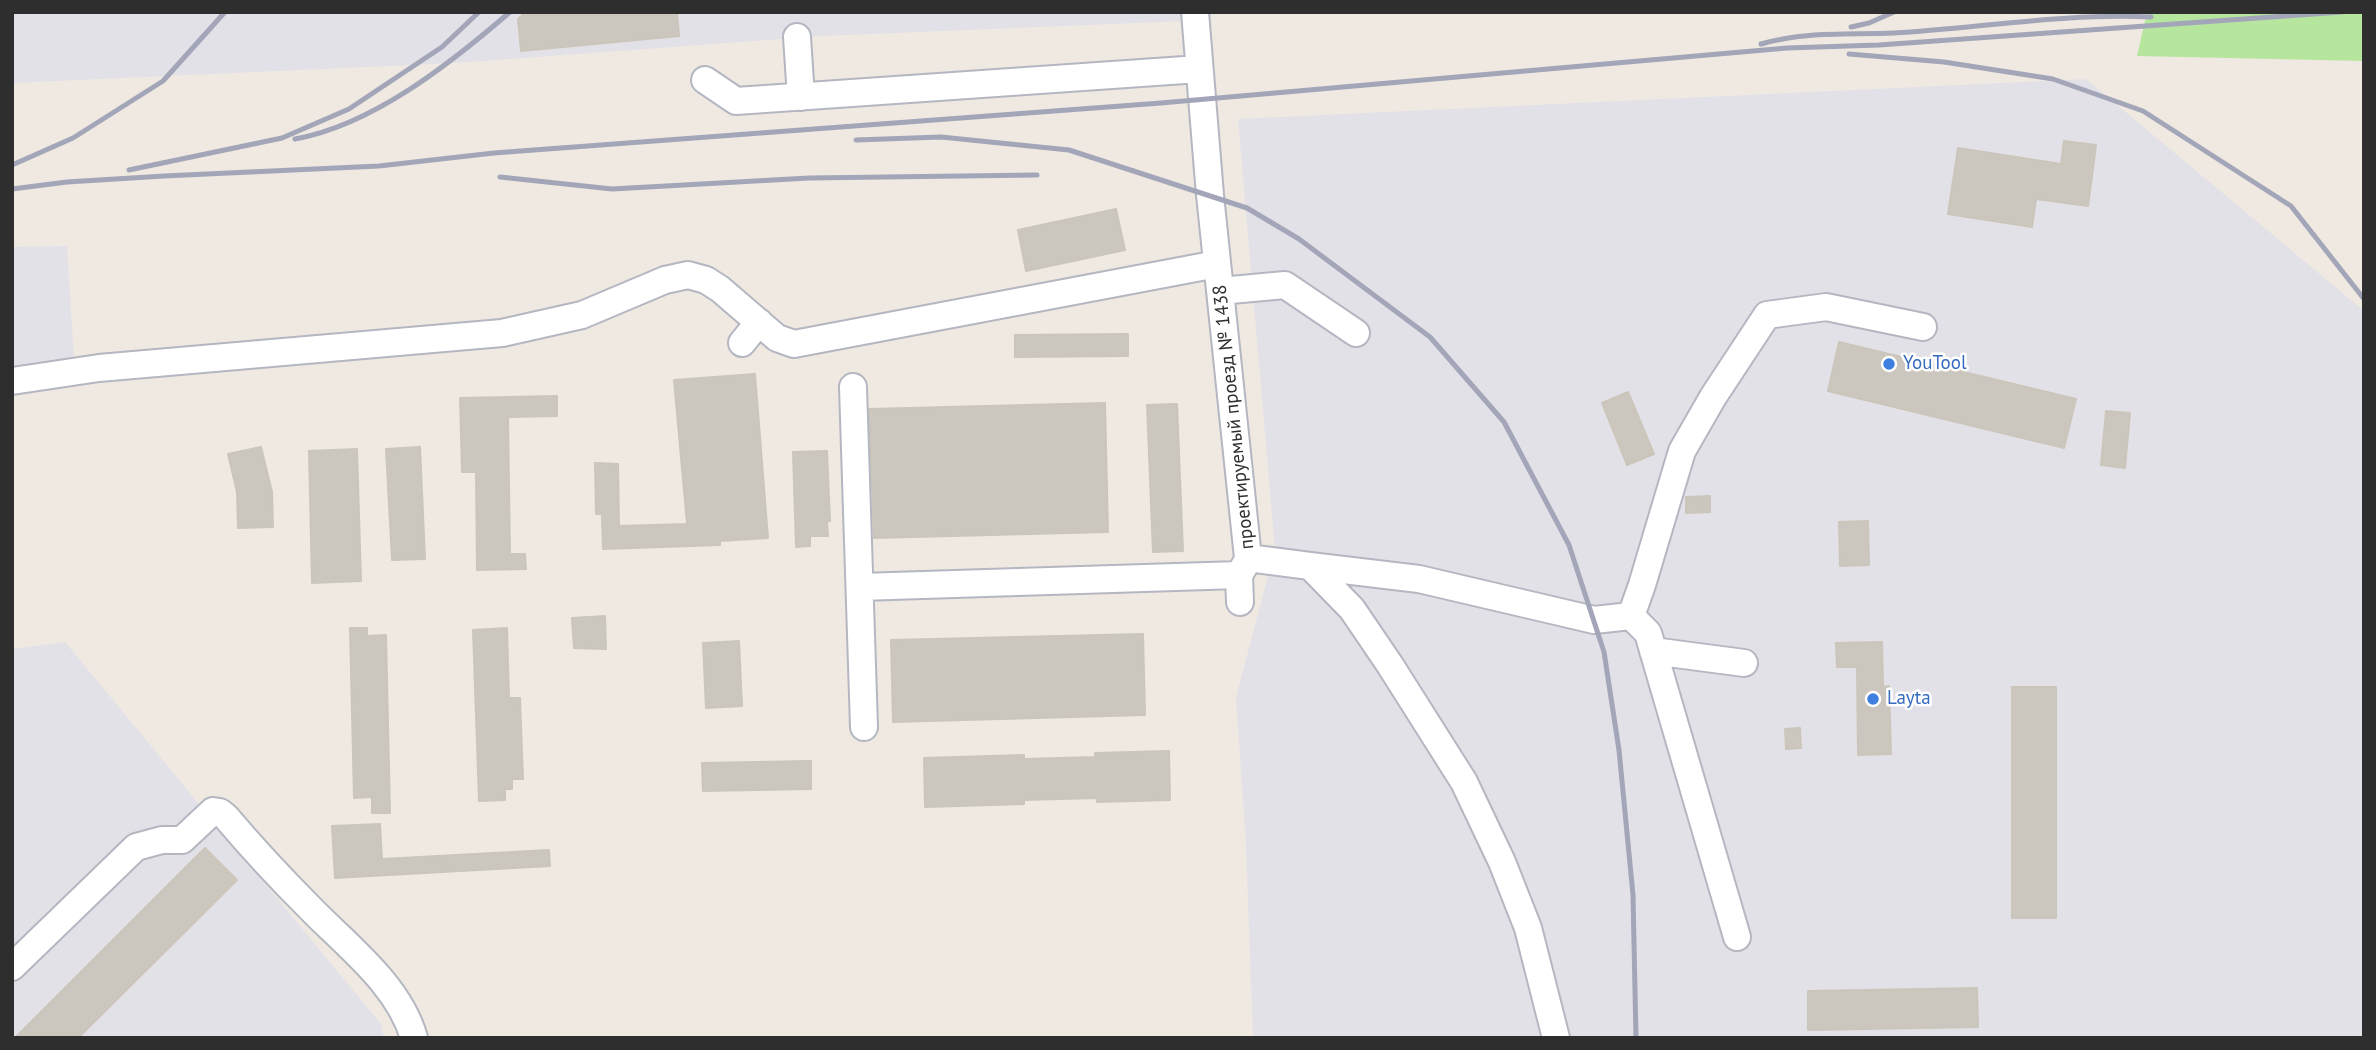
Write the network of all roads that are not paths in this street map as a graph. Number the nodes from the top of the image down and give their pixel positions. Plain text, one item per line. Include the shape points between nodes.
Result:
1 (1195, 12) edge
2 (797, 37) dead end
3 (1199, 69) junction
4 (705, 80) dead end
5 (801, 97) junction
6 (1217, 264) junction
7 (1220, 291) junction
8 (759, 322) junction
9 (1923, 327) dead end
10 (1356, 333) dead end
11 (742, 343) dead end
12 (12, 381) edge
13 (853, 387) dead end
14 (1310, 566) junction
15 (1244, 567) junction
16 (860, 587) junction
17 (1240, 602) dead end
18 (1631, 616) junction
19 (1653, 651) junction
20 (1744, 663) dead end
21 (864, 727) dead end
22 (1737, 937) dead end
23 (12, 967) edge
24 (414, 1038) edge
25 (1556, 1038) edge

1 - 3 street, проектируемый проезд № 1438
2 - 5 street
3 - 5 street
3 - 6 street, проектируемый проезд № 1438 via 1205,211
4 - 5 street via 736,101
6 - 7 street, проектируемый проезд № 1438
6 - 8 street via 794,344 777,338
7 - 10 street via 1285,285
7 - 15 street, проектируемый проезд № 1438
8 - 11 street
8 - 12 street via 720,289 688,275 582,315 502,333 99,368
9 - 18 street via 1826,307 1767,315 1682,451
13 - 16 street
14 - 15 street, проектируемый проезд № 1438
14 - 18 street, проектируемый проезд № 1438 via 1419,579 1594,620
14 - 25 street via 1352,609 1464,782 1528,928
15 - 16 street
15 - 17 street
16 - 21 street
18 - 19 street via 1648,633
19 - 20 street
19 - 22 street
23 - 24 street via 136,847 162,839 182,840 213,811 220,812 398,999

